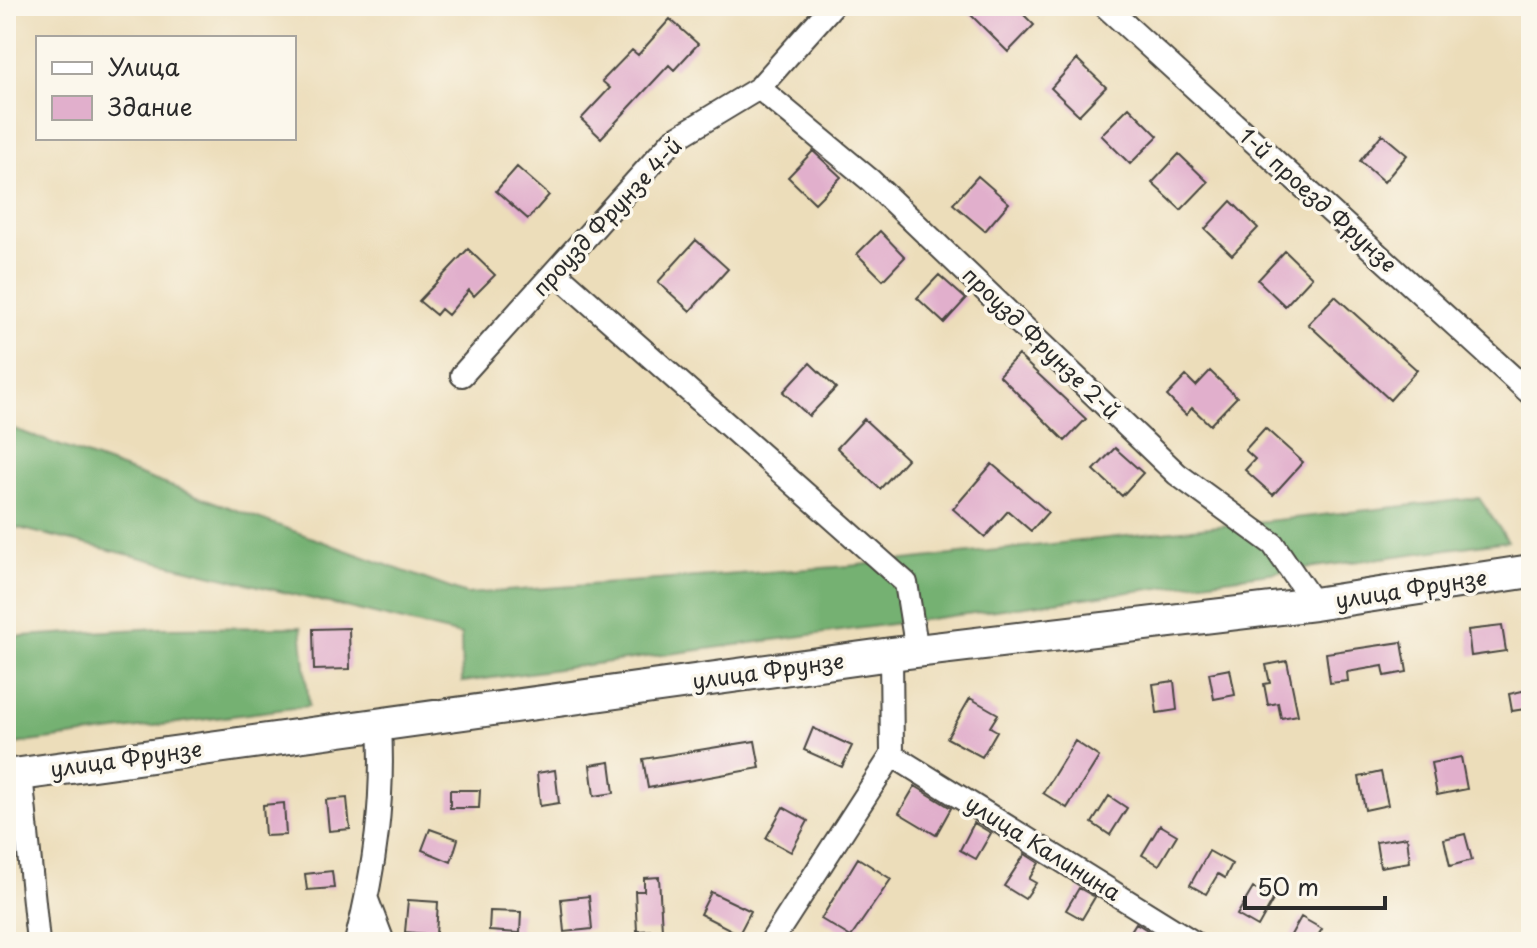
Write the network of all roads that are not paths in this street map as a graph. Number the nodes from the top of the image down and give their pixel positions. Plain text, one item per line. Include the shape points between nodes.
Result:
1 (832, 6) edge
2 (1105, 6) edge
3 (759, 88) junction
4 (555, 272) junction
5 (462, 375) dead end
6 (1531, 394) edge
7 (1531, 571) edge
8 (1314, 604) junction
9 (904, 652) junction
10 (380, 726) junction
11 (892, 755) junction
12 (14, 775) edge
13 (367, 900) junction
14 (38, 942) edge
15 (356, 942) edge
16 (383, 942) edge
17 (771, 942) edge
18 (1193, 942) edge

1 - 3 street, проузд Фрунзе 4-й
2 - 6 street, 1-й проезд Фрунзе
3 - 4 street, проузд Фрунзе 4-й via 673,140
3 - 8 street, проузд Фрунзе 2-й via 870,180 1177,474 1273,544
4 - 5 street, проузд Фрунзе 4-й
4 - 9 street via 906,583
7 - 8 street, улица Фрунзе
8 - 9 street, улица Фрунзе
9 - 10 street, улица Фрунзе
9 - 11 street
10 - 12 street, улица Фрунзе
10 - 13 street via 383,787
11 - 17 street
11 - 18 street, улица Калинина
12 - 14 street
13 - 15 street
13 - 16 street

